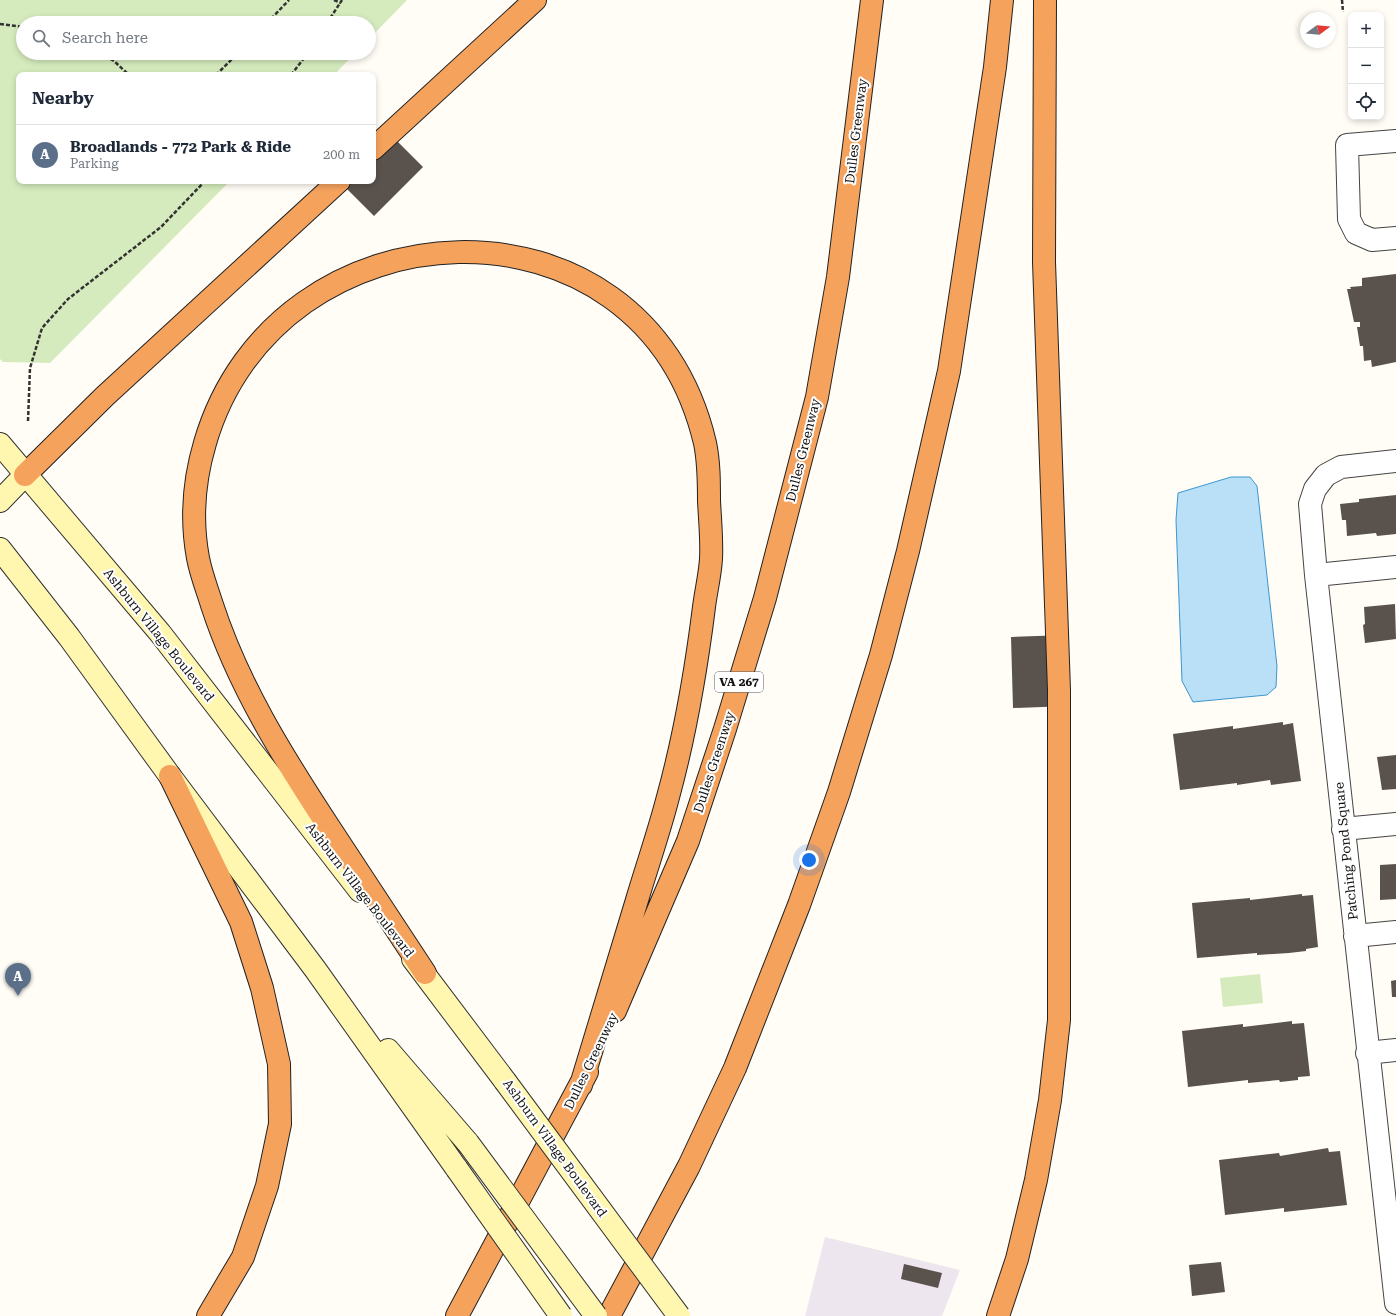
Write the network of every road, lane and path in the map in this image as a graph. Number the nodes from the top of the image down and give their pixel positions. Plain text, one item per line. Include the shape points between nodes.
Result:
1 (289, 0) edge
2 (334, 0) edge
3 (535, 0) edge
4 (872, 0) edge
5 (1002, 0) edge
6 (1045, 0) edge
7 (1342, 0) edge
8 (341, 2) edge
9 (1343, 12) dead end
10 (274, 16) edge
11 (332, 16) edge
12 (0, 24) edge
13 (16, 26) edge
14 (112, 60) edge
15 (231, 60) edge
16 (303, 60) edge
17 (127, 72) edge
18 (219, 72) edge
19 (294, 72) edge
20 (1396, 141) edge
21 (376, 146) edge
22 (202, 184) edge
23 (336, 184) edge
24 (1396, 238) edge
25 (28, 421) dead end
26 (0, 444) edge
27 (1396, 461) edge
28 (25, 475) junction
29 (0, 501) edge
30 (0, 549) edge
31 (1396, 567) edge
32 (1316, 575) junction
33 (170, 776) junction
34 (1396, 824) edge
35 (1343, 829) junction
36 (1396, 932) edge
37 (1355, 936) junction
38 (315, 969) junction
39 (425, 973) junction
40 (1396, 1050) edge
41 (1367, 1053) junction
42 (581, 1085) junction
43 (1393, 1256) edge
44 (1396, 1303) edge
45 (208, 1316) edge
46 (457, 1316) edge
47 (561, 1316) edge
48 (596, 1316) edge
49 (609, 1316) edge
50 (679, 1316) edge
51 (998, 1316) edge

1 - 10 path
2 - 8 path
3 - 21 highway
4 - 42 highway, Dulles Greenway / VA 267 via 838,277 818,390 765,598 688,841
5 - 49 highway via 995,67 949,371 908,551 881,655 839,792 799,905 735,1068 689,1166
6 - 51 highway via 1044,262 1059,690 1059,1020 1050,1100 1036,1180 1017,1258
7 - 9 path
8 - 11 path
12 - 13 path
14 - 17 path
15 - 18 path
16 - 19 path
20 - 24 street via 1347,145 1349,219 1356,233 1372,240
22 - 25 path via 161,227 68,299 42,328 30,368
23 - 28 highway via 105,396
26 - 28 main road, Ashburn Village Boulevard
27 - 32 street, Patching Pond Square via 1341,467 1326,475 1315,489 1310,504
28 - 29 main road
28 - 39 main road, Ashburn Village Boulevard via 160,634
30 - 33 main road via 69,637
31 - 32 street
32 - 35 street, Patching Pond Square
33 - 38 main road
33 - 45 highway via 241,922 262,988 279,1064 280,1124 267,1186 243,1258
34 - 35 street
35 - 37 street, Patching Pond Square
36 - 37 street
37 - 41 street, Patching Pond Square
38 - 47 main road, bridge
38 - 48 main road, bridge via 468,1143
39 - 42 highway via 279,750 246,688 220,630 199,566 194,509 199,465 212,421 231,381 274,327 308,299 347,277 411,258 456,251 478,251 522,257 565,270 604,292 644,326 659,343 693,402 705,445 708,468 711,558 697,662 668,797
39 - 50 main road, Ashburn Village Boulevard, bridge
40 - 41 street
41 - 43 street, Patching Pond Square
42 - 46 highway, Dulles Greenway / VA 267
43 - 44 street, Patching Pond Square

